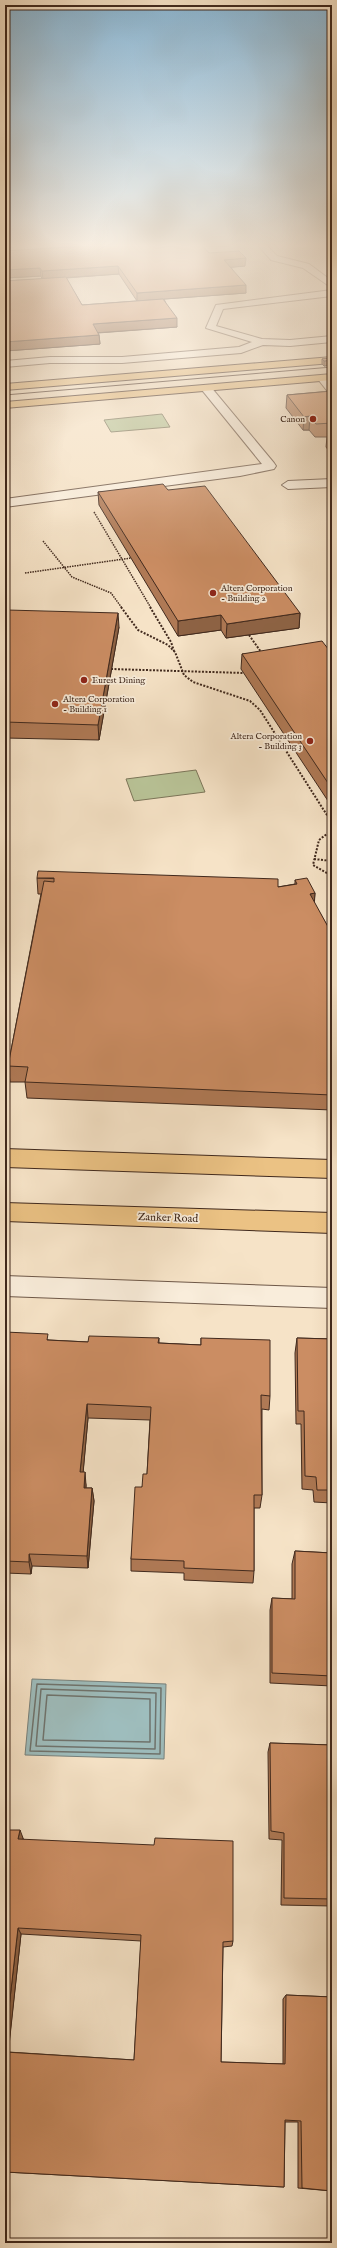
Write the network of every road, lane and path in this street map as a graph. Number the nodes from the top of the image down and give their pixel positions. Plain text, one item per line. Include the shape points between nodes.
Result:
1 (195, 348) edge
2 (247, 348) edge
3 (5, 358) edge
4 (332, 360) edge
5 (5, 364) edge
6 (327, 378) edge
7 (5, 387) edge
8 (206, 388) junction
9 (332, 390) edge
10 (5, 405) edge
11 (332, 483) edge
12 (288, 485) dead end
13 (82, 493) junction
14 (5, 503) edge
15 (43, 541) dead end
16 (131, 558) edge
17 (122, 559) junction
18 (62, 567) junction
19 (25, 573) dead end
20 (249, 635) edge
21 (175, 652) junction
22 (261, 652) edge
23 (111, 669) edge
24 (244, 673) edge
25 (332, 822) edge
26 (332, 830) edge
27 (314, 859) junction
28 (332, 861) edge
29 (332, 876) edge
30 (5, 1158) edge
31 (332, 1169) edge
32 (5, 1212) edge
33 (332, 1223) edge
34 (5, 1286) edge
35 (332, 1298) edge

1 - 3 lane via 120,354 50,354
2 - 5 lane via 122,360 50,360
4 - 7 main road
6 - 8 main road
6 - 9 lane
8 - 10 main road
8 - 13 lane via 270,466
11 - 12 lane
13 - 14 lane
13 - 17 path
15 - 18 path via 58,558
16 - 17 path
17 - 18 path
17 - 21 path
18 - 19 path
18 - 21 path via 72,577 111,593 138,630 168,645
20 - 22 path
21 - 25 path via 184,675 193,682 250,701 260,710
23 - 24 path, bridge
26 - 27 path via 318,840
27 - 28 path
27 - 29 path via 313,865
30 - 31 main road
32 - 33 main road, Zanker Road
34 - 35 lane

